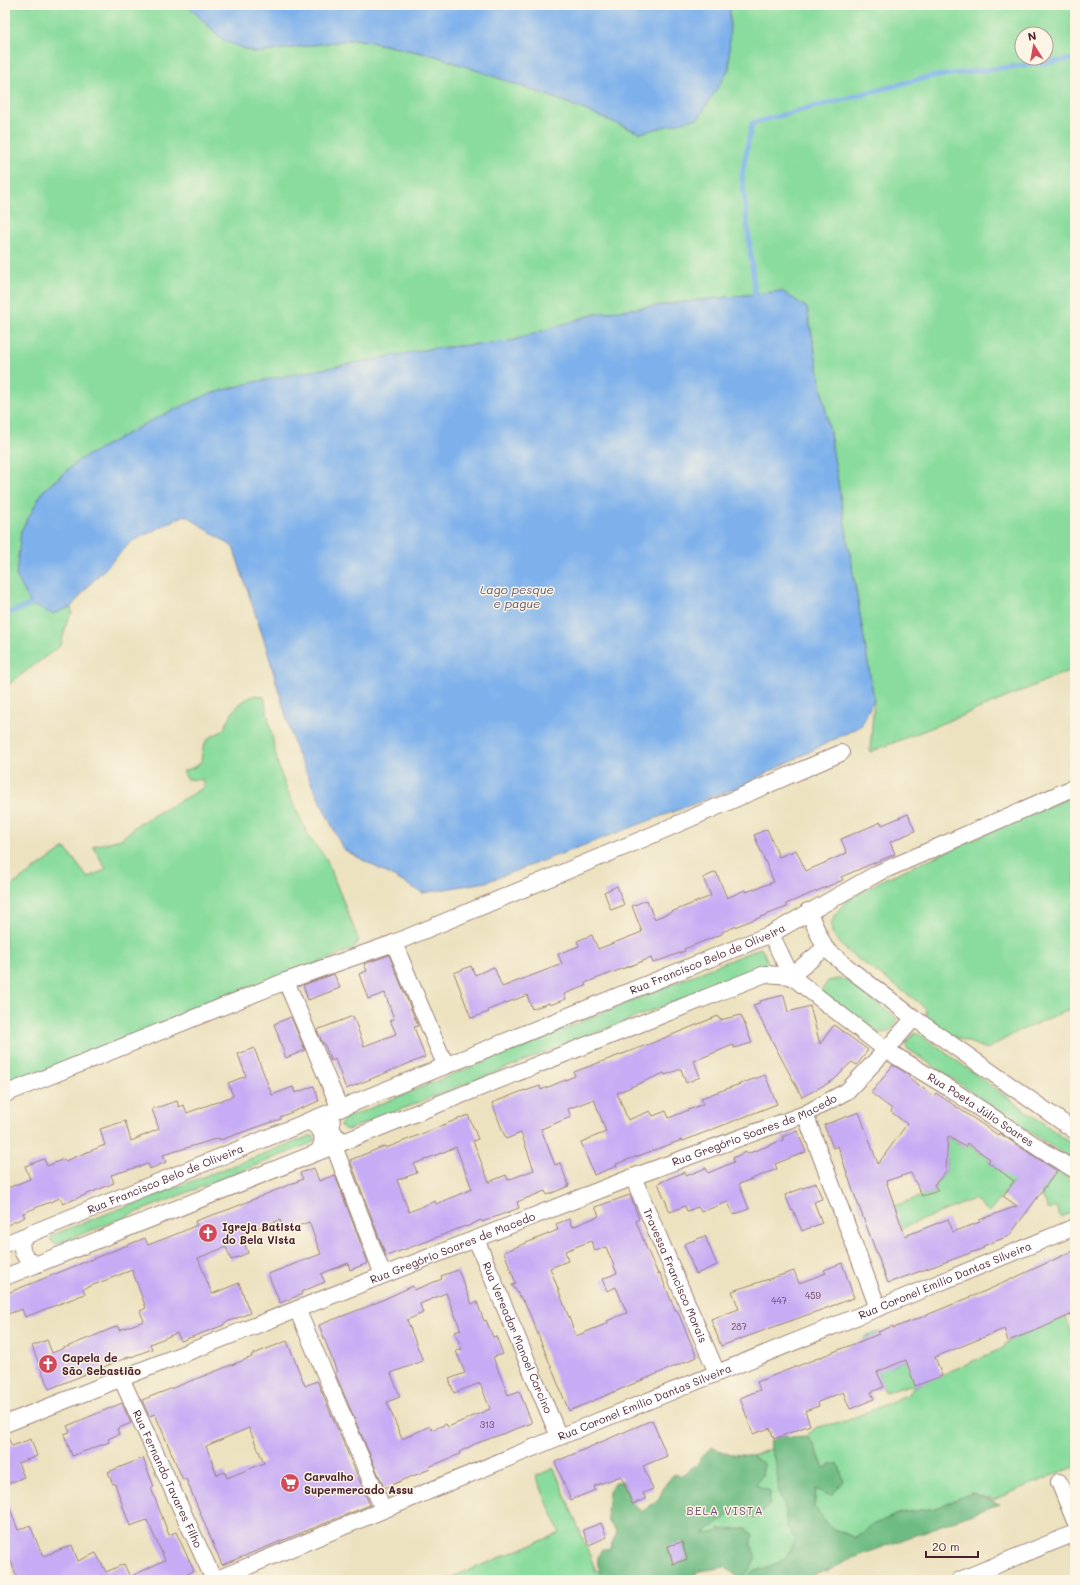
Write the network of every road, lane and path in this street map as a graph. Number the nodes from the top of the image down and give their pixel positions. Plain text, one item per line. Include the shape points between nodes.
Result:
1 (841, 753) dead end
2 (1075, 787) edge
3 (808, 911) junction
4 (770, 934) junction
5 (394, 943) junction
6 (825, 948) junction
7 (791, 976) junction
8 (286, 981) junction
9 (914, 1018) junction
10 (886, 1050) junction
11 (447, 1065) junction
12 (5, 1094) edge
13 (336, 1110) junction
14 (805, 1114) junction
15 (308, 1121) junction
16 (1075, 1131) edge
17 (340, 1144) junction
18 (318, 1152) junction
19 (1075, 1170) edge
20 (633, 1177) junction
21 (1075, 1227) edge
22 (22, 1237) junction
23 (476, 1239) junction
24 (5, 1244) edge
25 (35, 1265) junction
26 (383, 1275) junction
27 (5, 1277) edge
28 (878, 1308) junction
29 (297, 1309) junction
30 (718, 1373) junction
31 (121, 1378) junction
32 (5, 1424) edge
33 (559, 1437) junction
34 (1059, 1482) dead end
35 (383, 1509) junction
36 (1075, 1521) edge
37 (1075, 1533) edge
38 (215, 1580) edge
39 (960, 1580) edge

1 - 5 street
2 - 3 street, Rua Francisco Belo de Oliveira via 878,873
3 - 4 street, Rua Francisco Belo de Oliveira
3 - 6 street
4 - 7 street, Rua Poeta Júlio Soares
4 - 11 street, Rua Francisco Belo de Oliveira
5 - 8 street
5 - 11 street
6 - 7 street
6 - 9 street
7 - 10 street, Rua Poeta Júlio Soares
7 - 17 street via 765,974
8 - 12 street
8 - 13 street
9 - 10 street
9 - 16 street
10 - 14 street, Rua Gregório Soares de Macedo via 847,1091
10 - 19 street, Rua Poeta Júlio Soares
11 - 13 street, Rua Francisco Belo de Oliveira
13 - 15 street, Rua Francisco Belo de Oliveira
13 - 17 street via 331,1123
14 - 20 street, Rua Gregório Soares de Macedo
14 - 28 street
15 - 18 street via 322,1134 323,1142
15 - 22 street, Rua Francisco Belo de Oliveira
17 - 18 street
17 - 26 street
18 - 25 street
20 - 23 street, Rua Gregório Soares de Macedo
20 - 30 street, Travessa Francisco Morais
21 - 28 street, Rua Coronel Emílio Dantas Silveira
22 - 24 street, Rua Francisco Belo de Oliveira
22 - 25 street via 23,1254
23 - 26 street, Rua Gregório Soares de Macedo
23 - 33 street, Rua Vereador Manoel Corcino
25 - 27 street
26 - 29 street, Rua Gregório Soares de Macedo
28 - 30 street, Rua Coronel Emílio Dantas Silveira
29 - 31 street, Rua Gregório Soares de Macedo
29 - 35 street
30 - 33 street, Rua Coronel Emílio Dantas Silveira
31 - 32 street, Rua Gregório Soares de Macedo
31 - 38 street, Rua Fernando Tavares Filho
33 - 35 street, Rua Coronel Emílio Dantas Silveira
34 - 36 street
35 - 38 street, Rua Coronel Emílio Dantas Silveira
37 - 39 street

